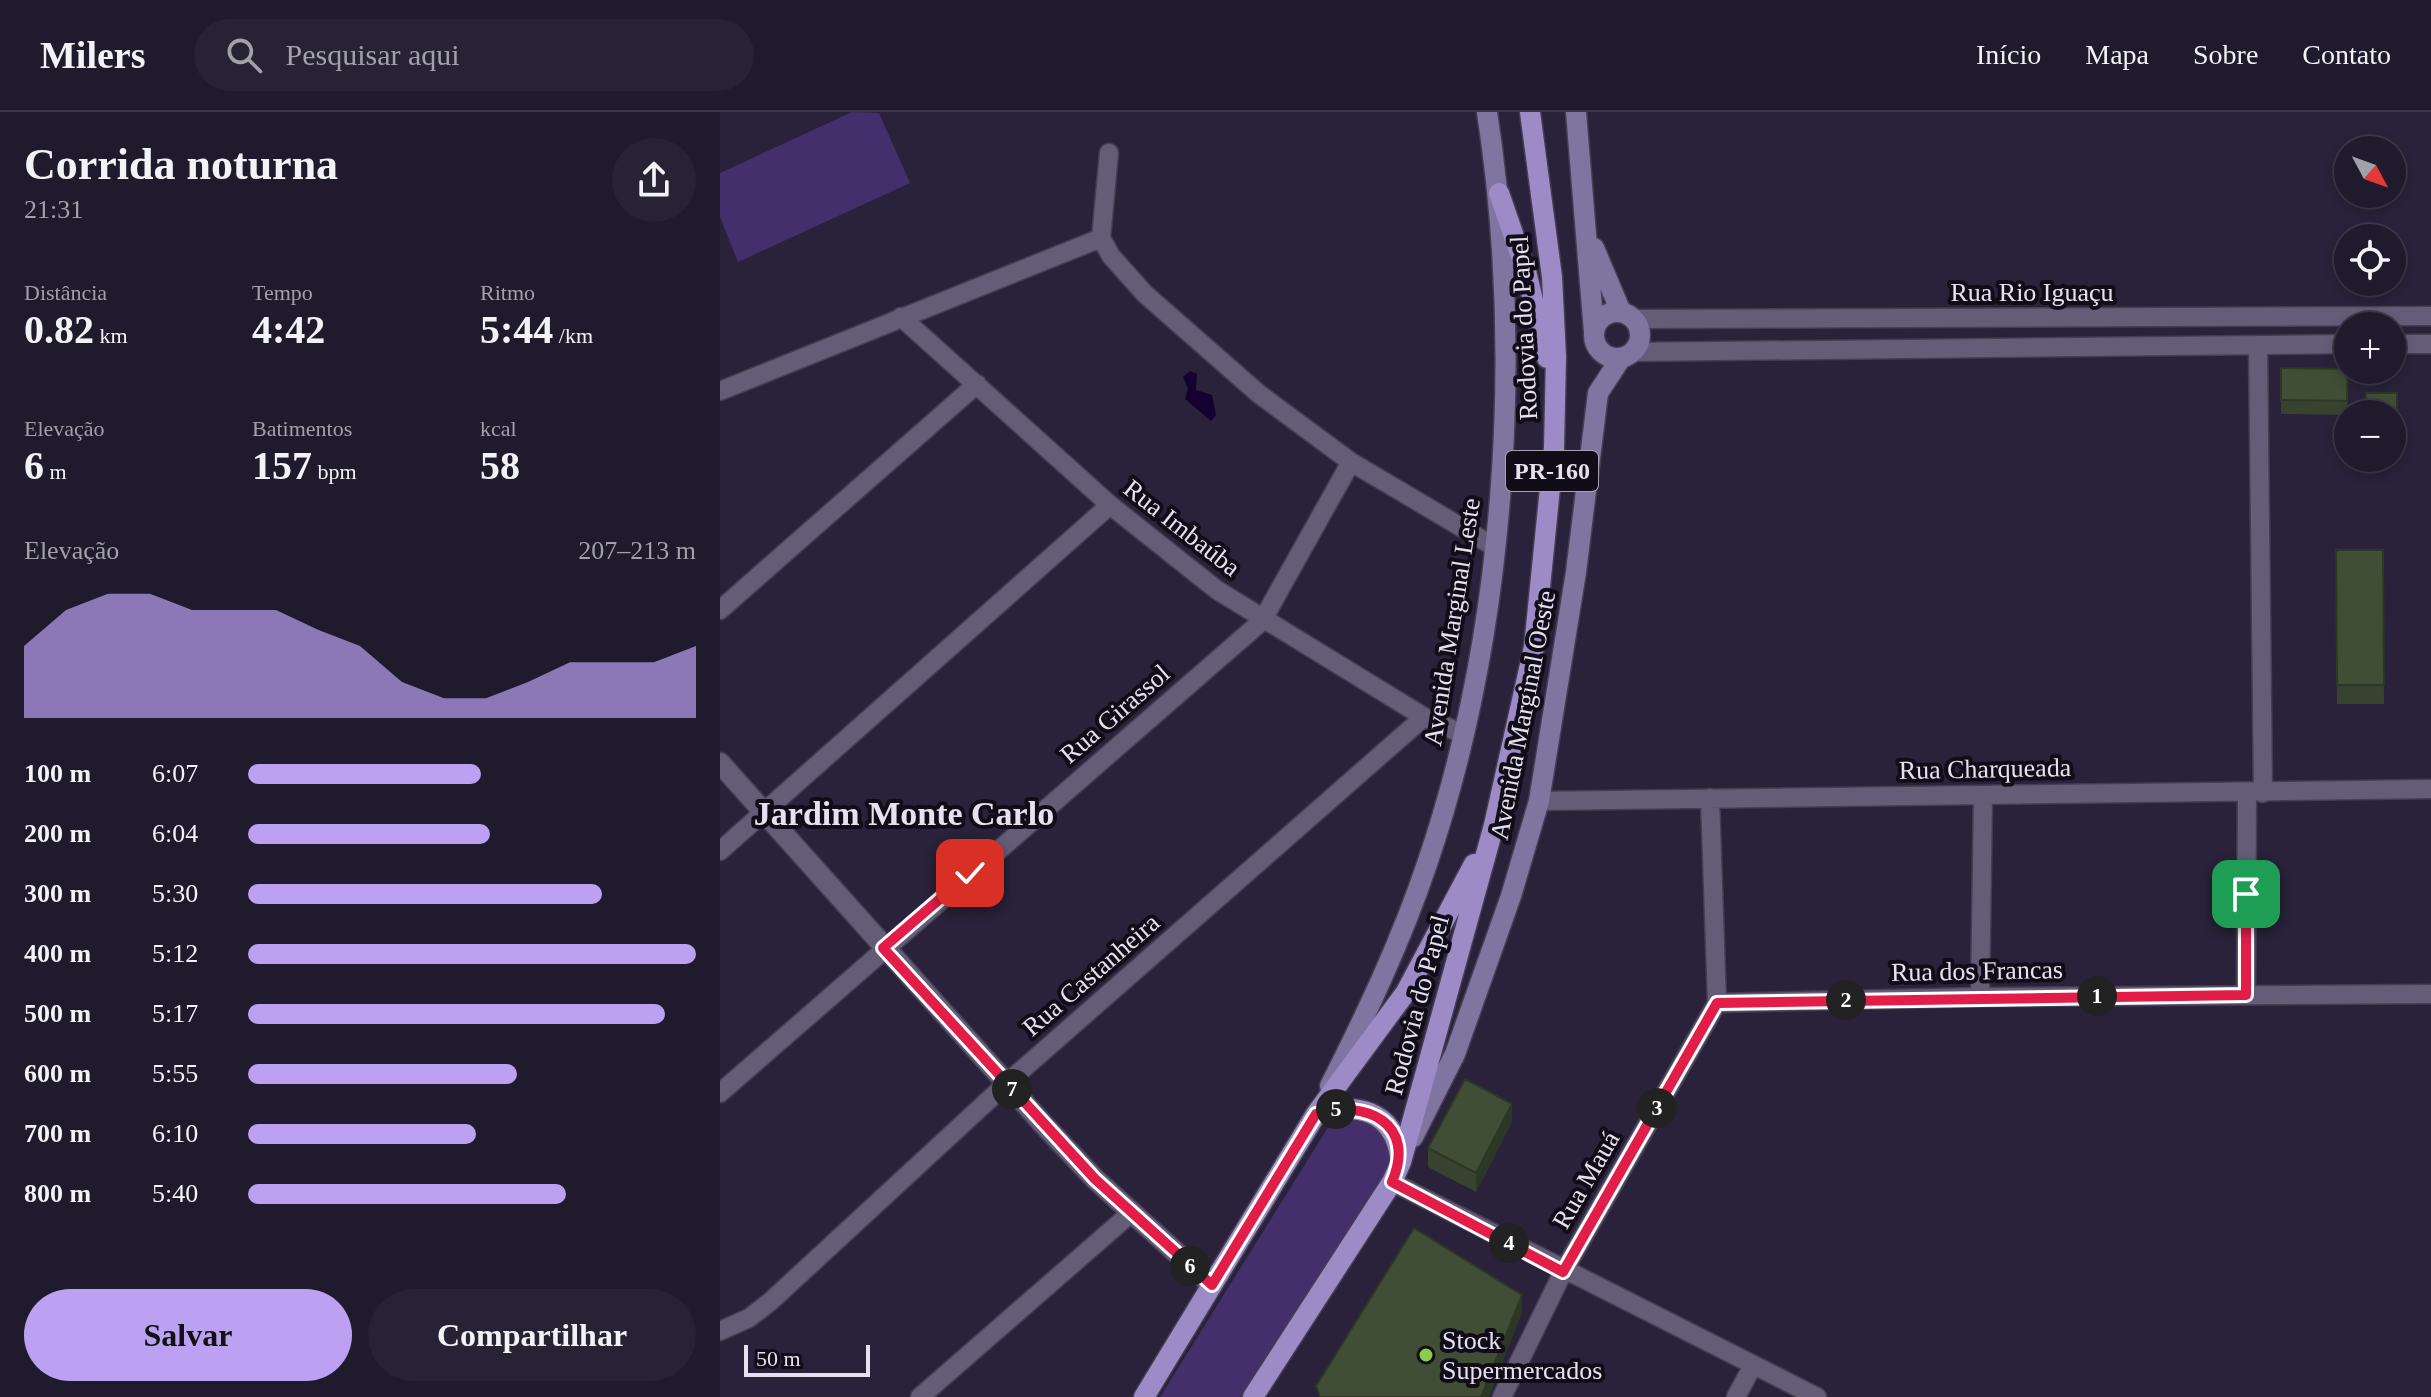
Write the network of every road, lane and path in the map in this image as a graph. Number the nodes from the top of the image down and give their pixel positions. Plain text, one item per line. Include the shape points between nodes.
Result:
1 (1487, 112) edge
2 (1530, 112) edge
3 (1576, 112) edge
4 (1109, 153) dead end
5 (1499, 193) junction
6 (1586, 230) junction
7 (1101, 238) junction
8 (1627, 316) junction
9 (2431, 316) edge
10 (901, 317) junction
11 (1594, 332) junction
12 (2334, 344) edge
13 (2406, 344) edge
14 (2431, 344) edge
15 (2258, 345) junction
16 (1627, 355) junction
17 (977, 384) junction
18 (720, 391) edge
19 (1555, 393) junction
20 (1351, 462) junction
21 (1110, 505) junction
22 (1493, 546) junction
23 (720, 610) edge
24 (1262, 621) junction
25 (1424, 717) junction
26 (1463, 734) junction
27 (720, 763) edge
28 (2431, 789) edge
29 (2255, 793) junction
30 (1983, 795) junction
31 (1710, 798) junction
32 (1539, 801) junction
33 (765, 813) junction
34 (1494, 825) junction
35 (720, 851) edge
36 (883, 948) junction
37 (2431, 994) edge
38 (2246, 995) junction
39 (1980, 997) junction
40 (1717, 1003) junction
41 (1007, 1083) junction
42 (720, 1093) edge
43 (1316, 1114) junction
44 (1401, 1162) junction
45 (1392, 1182) junction
46 (1131, 1213) junction
47 (1563, 1272) junction
48 (1212, 1285) junction
49 (720, 1331) edge
50 (1753, 1365) junction
51 (920, 1397) edge
52 (1144, 1397) edge
53 (1253, 1397) edge
54 (1502, 1397) edge
55 (1736, 1397) edge
56 (1817, 1397) edge

1 - 5 main road, Avenida Marginal Leste
2 - 19 main road, Rodovia do Papel / PR-160 via 1552,277
3 - 6 main road
4 - 7 street
5 - 19 main road via 1526,271
5 - 22 main road, Avenida Marginal Leste via 1508,374
6 - 8 main road
6 - 11 main road
7 - 10 street
7 - 20 street via 1127,276 1191,336
8 - 9 street, Rua Rio Iguaçu
8 - 11 main road via 1607,314
8 - 16 main road via 1640,339
10 - 17 street, Rua Imbaúba
10 - 18 street
11 - 16 main road via 1601,352
12 - 15 street, Rua Rio Iguaçu
13 - 14 street
15 - 16 street, Rua Rio Iguaçu
15 - 29 street
16 - 32 main road, Avenida Marginal Oeste via 1598,393
17 - 21 street, Rua Imbaúba
17 - 23 street
19 - 34 main road, Rodovia do Papel / PR-160 via 1534,647
20 - 22 street
20 - 24 street, Rua Girassol
21 - 24 street, Rua Imbaúba
21 - 33 street
22 - 26 main road, Avenida Marginal Leste
24 - 25 street, Rua Imbaúba
24 - 36 street, Rua Girassol
25 - 26 street, Rua Imbaúba
25 - 41 street, Rua Castanheira
26 - 43 main road, Avenida Marginal Leste via 1427,864 1400,935
27 - 33 street
28 - 29 street, Rua Charqueada
29 - 30 street, Rua Charqueada
29 - 38 street
30 - 31 street, Rua Charqueada
30 - 39 street
31 - 32 street, Rua Charqueada
31 - 40 street
32 - 44 main road, Avenida Marginal Oeste via 1455,1054
33 - 35 street
33 - 36 street
34 - 43 main road, Rodovia do Papel / PR-160 via 1406,992
34 - 44 main road, Rodovia do Papel / PR-160
36 - 41 street
36 - 42 street, Rua Girassol
37 - 38 street, Rua dos Francas
38 - 39 street, Rua dos Francas
39 - 40 street, Rua dos Francas
40 - 47 street, Rua Mauá
41 - 46 street
41 - 49 street, Rua Castanheira via 771,1301
43 - 44 main road via 1351,1108 1381,1119 1397,1138
43 - 48 main road, Rodovia do Papel / PR-160
44 - 45 main road, Rodovia do Papel / PR-160
45 - 47 street
45 - 53 main road, Rodovia do Papel / PR-160
46 - 48 street
46 - 51 street
47 - 50 street
47 - 54 street, Rua Mauá
48 - 52 main road, Rodovia do Papel / PR-160
50 - 55 street
50 - 56 street

